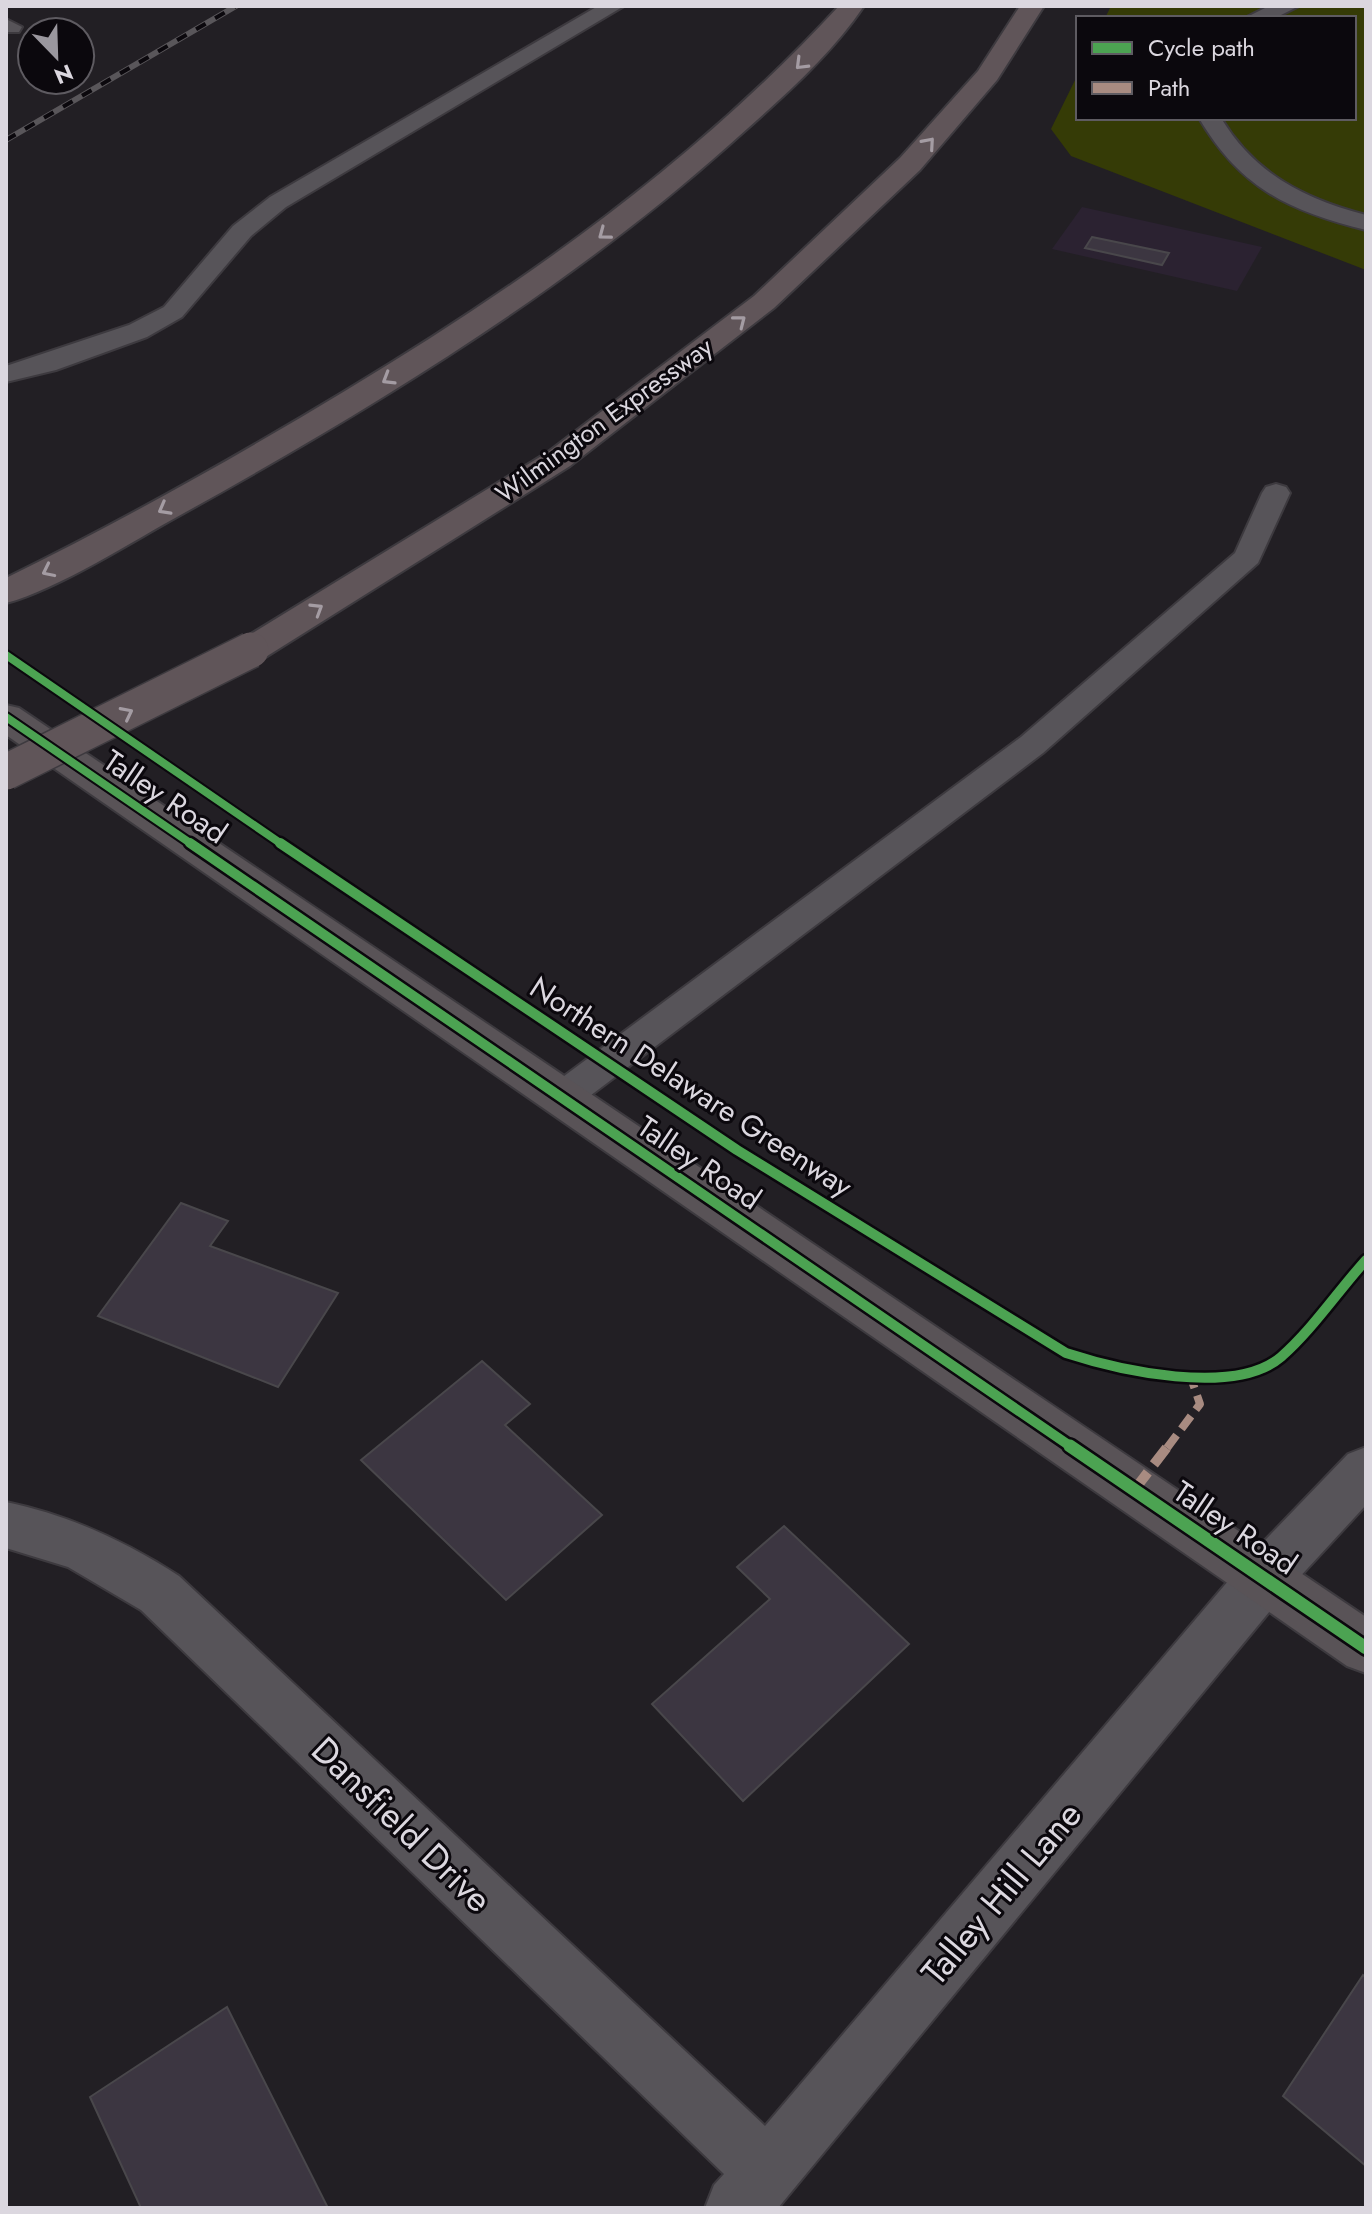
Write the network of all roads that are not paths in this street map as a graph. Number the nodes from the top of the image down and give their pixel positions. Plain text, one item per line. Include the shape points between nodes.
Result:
1 (613, 6) edge
2 (852, 6) edge
3 (1032, 6) edge
4 (1288, 6) edge
5 (1261, 16) edge
6 (1211, 120) edge
7 (1366, 223) edge
8 (6, 374) edge
9 (1276, 493) dead end
10 (6, 592) edge
11 (6, 717) edge
12 (6, 772) edge
13 (561, 1098) junction
14 (1366, 1470) edge
15 (6, 1525) edge
16 (1265, 1577) junction
17 (1366, 1648) edge
18 (752, 2190) edge

1 - 8 lane via 278,202 242,231 173,312 138,331
2 -> 10 highway via 805,61 667,187 555,272 309,427 90,551
12 -> 3 highway, Wilmington Expressway, bridge via 251,650 559,459 764,302 910,164 988,75
4 - 5 lane
6 - 7 lane via 1253,177 1309,205
9 - 13 lane via 1248,557 1032,745
11 - 13 street, Talley Road
13 - 16 street, Talley Road
14 - 16 street, Talley Hill Lane
15 - 18 street, Dansfield Drive via 46,1532 104,1556 160,1593
16 - 17 street, Talley Road
16 - 18 street, Talley Hill Lane

